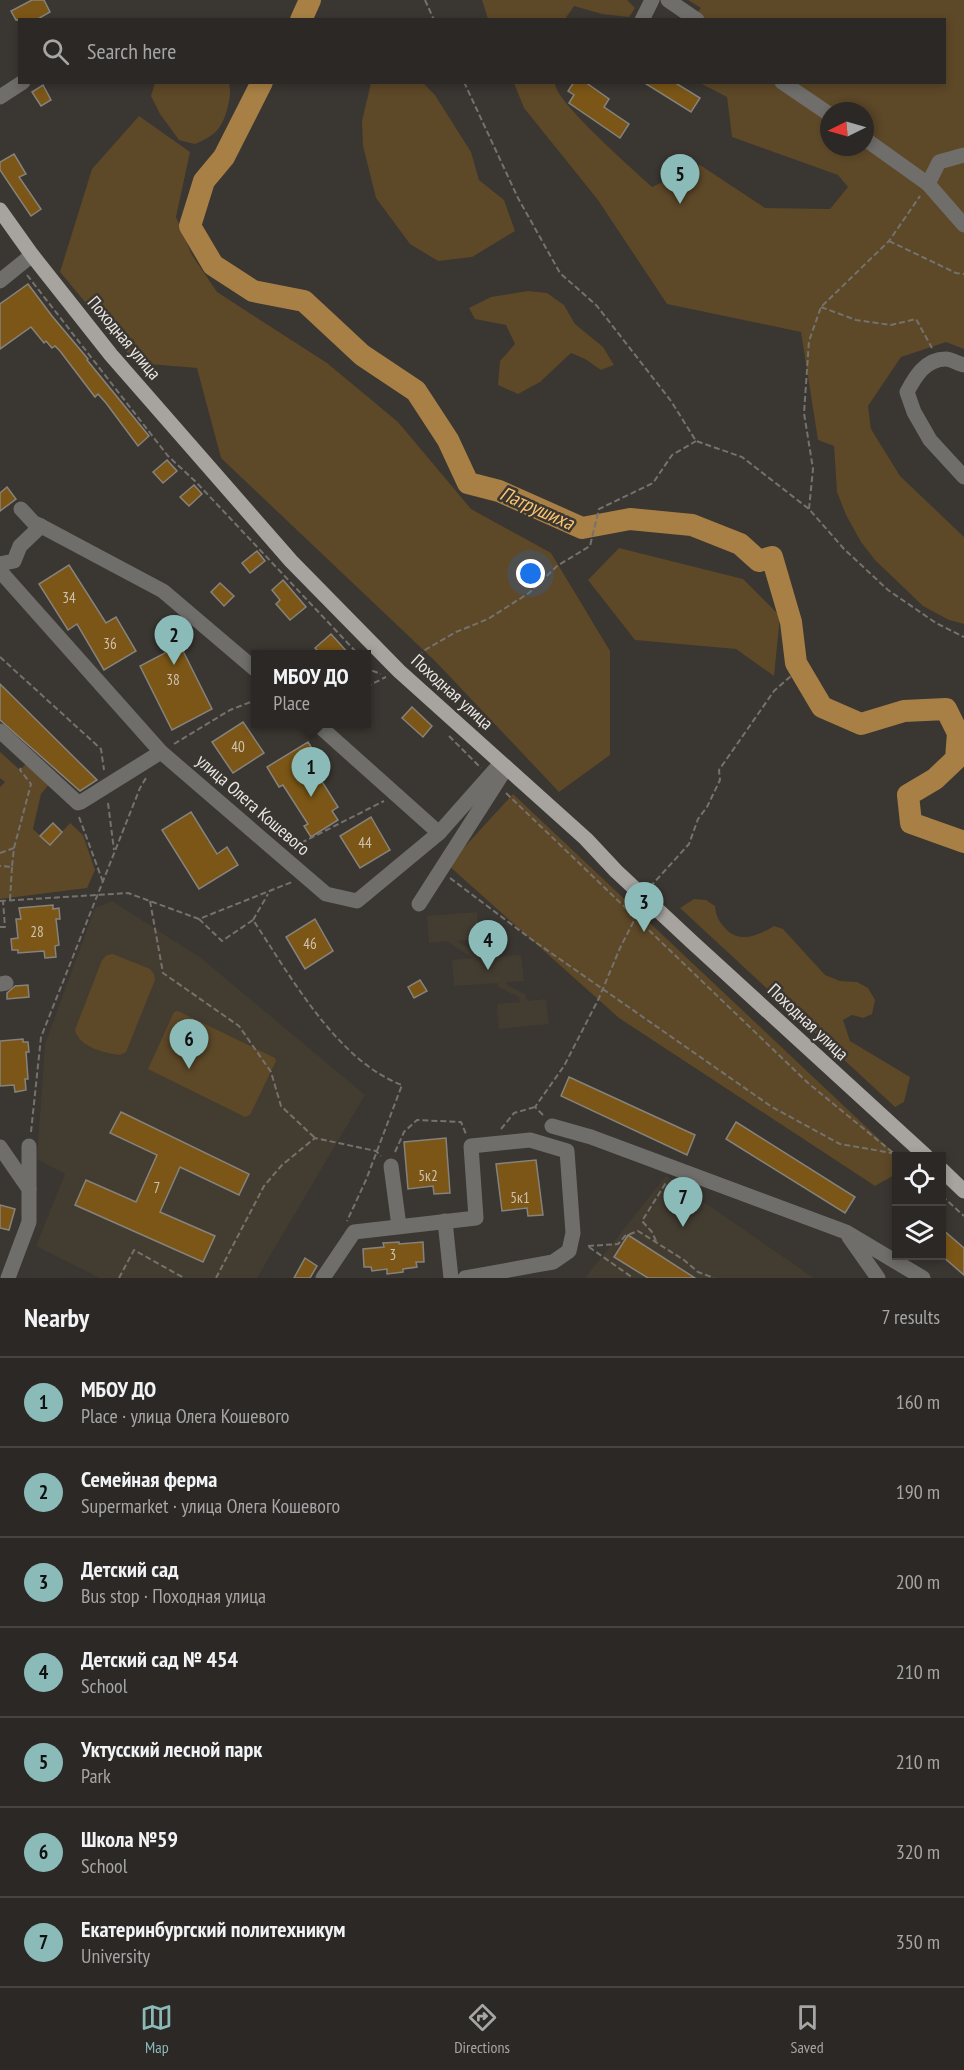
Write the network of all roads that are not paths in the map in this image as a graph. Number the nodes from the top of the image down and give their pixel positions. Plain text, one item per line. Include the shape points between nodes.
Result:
1 (652, 0) edge
2 (668, 0) edge
3 (643, 18) edge
4 (694, 18) edge
5 (20, 84) edge
6 (785, 84) edge
7 (0, 97) edge
8 (820, 108) edge
9 (874, 146) edge
10 (964, 155) edge
11 (928, 184) junction
12 (0, 210) edge
13 (964, 225) edge
14 (32, 255) junction
15 (0, 281) edge
16 (964, 366) edge
17 (964, 477) edge
18 (21, 508) dead end
19 (41, 526) junction
20 (0, 564) edge
21 (0, 571) edge
22 (251, 667) edge
23 (323, 728) edge
24 (0, 731) edge
25 (161, 752) junction
26 (504, 766) junction
27 (493, 780) junction
28 (439, 832) junction
29 (419, 904) dead end
30 (552, 1126) road end
31 (29, 1146) road end
32 (0, 1147) edge
33 (922, 1152) edge
34 (391, 1166) road end
35 (946, 1174) edge
36 (29, 1189) junction
37 (964, 1191) edge
38 (445, 1221) junction
39 (399, 1227) junction
40 (846, 1232) junction
41 (8, 1278) edge
42 (323, 1278) edge
43 (451, 1278) edge
44 (465, 1278) edge
45 (878, 1278) edge
46 (922, 1278) edge

1 - 3 street
2 - 4 street
5 - 7 street
6 - 8 street
9 - 11 street
10 - 11 street via 939,162
11 - 13 street
12 - 14 main road, Походная улица
14 - 15 street
14 - 26 main road, Походная улица via 111,355 291,561 399,671
16 - 17 street via 946,359 929,364 917,373 907,392 930,440
18 - 19 street
19 - 20 street via 20,546 14,561
19 - 22 street via 163,591
21 - 25 street, улица Олега Кошевого
23 - 28 street
24 - 25 street via 78,802
25 - 28 street, улица Олега Кошевого via 326,894 357,901
26 - 27 street, улица Олега Кошевого
26 - 33 main road, Походная улица
27 - 28 street, улица Олега Кошевого
27 - 29 street
30 - 40 street
31 - 36 street
32 - 36 street
34 - 39 street
35 - 37 main road
36 - 41 street via 28,1222
38 - 39 street
38 - 43 street
38 - 44 street via 476,1218 471,1147 530,1140 567,1151 573,1233 569,1251 553,1262
39 - 42 street via 354,1232
40 - 45 street
40 - 46 street

